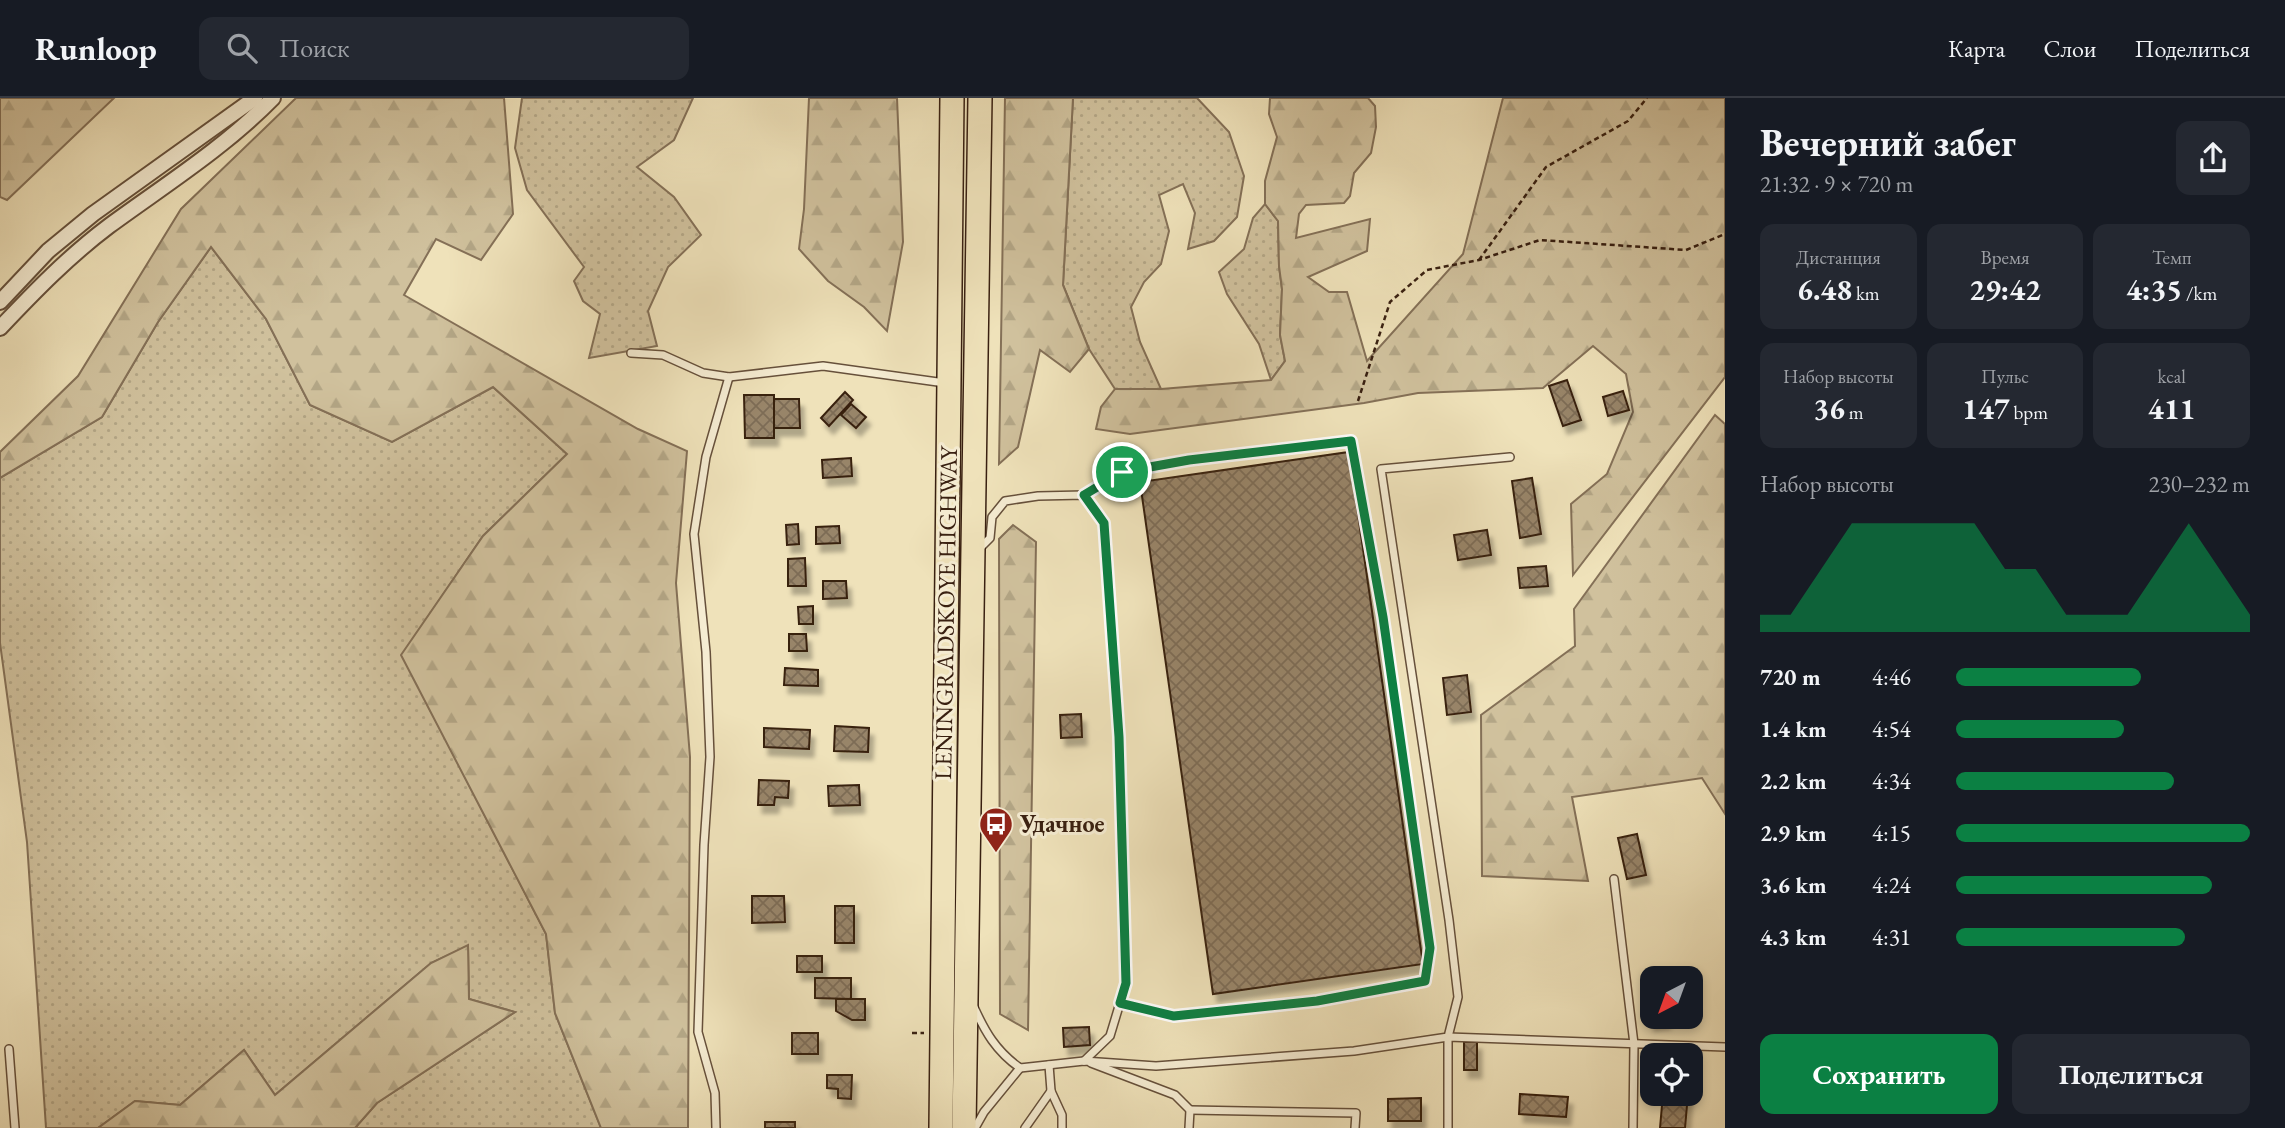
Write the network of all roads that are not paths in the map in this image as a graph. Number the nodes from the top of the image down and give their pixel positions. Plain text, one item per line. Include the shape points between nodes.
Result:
1 (241, 98) edge
2 (255, 98) edge
3 (273, 98) edge
4 (944, 98) edge
5 (952, 98) edge
6 (980, 98) edge
7 (951, 124) junction
8 (210, 130) junction
9 (0, 302) edge
10 (0, 328) edge
11 (631, 353) dead end
12 (729, 377) junction
13 (949, 384) junction
14 (1510, 457) dead end
15 (1084, 495) junction
16 (973, 555) junction
17 (1614, 879) dead end
18 (966, 988) junction
19 (1120, 1003) junction
20 (1448, 1037) junction
21 (1634, 1044) junction
22 (1725, 1047) edge
23 (9, 1049) dead end
24 (1084, 1060) junction
25 (1049, 1065) junction
26 (1020, 1068) junction
27 (11, 1082) junction
28 (0, 1083) edge
29 (1051, 1091) junction
30 (1190, 1110) junction
31 (15, 1128) edge
32 (716, 1128) edge
33 (941, 1128) edge
34 (964, 1128) edge
35 (975, 1128) edge
36 (1026, 1128) edge
37 (1062, 1128) edge
38 (1189, 1128) edge
39 (1355, 1128) edge
40 (1448, 1128) edge
41 (1633, 1128) edge

1 - 8 street
2 - 8 street
3 - 10 street via 235,134 65,262
4 - 7 street
5 - 7 highway, LENINGRADSKOYE HIGHWAY
6 - 16 highway, LENINGRADSKOYE HIGHWAY
7 - 13 highway, LENINGRADSKOYE HIGHWAY
8 - 9 street via 93,214 48,251
11 - 12 lane via 663,355 703,373
12 - 13 lane via 823,366
12 - 32 lane via 706,457 694,534 706,652 710,757 698,1032 715,1093
13 - 33 highway, LENINGRADSKOYE HIGHWAY
14 - 20 lane via 1381,469 1458,997
15 - 16 lane via 1005,501 992,517 990,538
15 - 19 lane via 1104,523 1118,724 1126,983
15 - 19 lane via 1122,472 1351,441 1383,617 1430,948 1425,981 1331,998 1174,1016
16 - 18 highway, LENINGRADSKOYE HIGHWAY
17 - 21 lane
18 - 26 lane via 986,1034 1003,1056
18 - 34 highway, LENINGRADSKOYE HIGHWAY
19 - 24 lane via 1110,1035
20 - 21 lane
20 - 24 lane via 1354,1051 1156,1066
20 - 40 lane
21 - 22 lane
21 - 41 lane
23 - 27 lane
24 - 25 lane
24 - 30 lane via 1175,1094
25 - 26 lane
25 - 29 lane
26 - 35 lane
27 - 28 lane
27 - 31 lane
29 - 36 lane
29 - 37 lane via 1062,1115
30 - 38 lane
30 - 39 lane via 1356,1113

